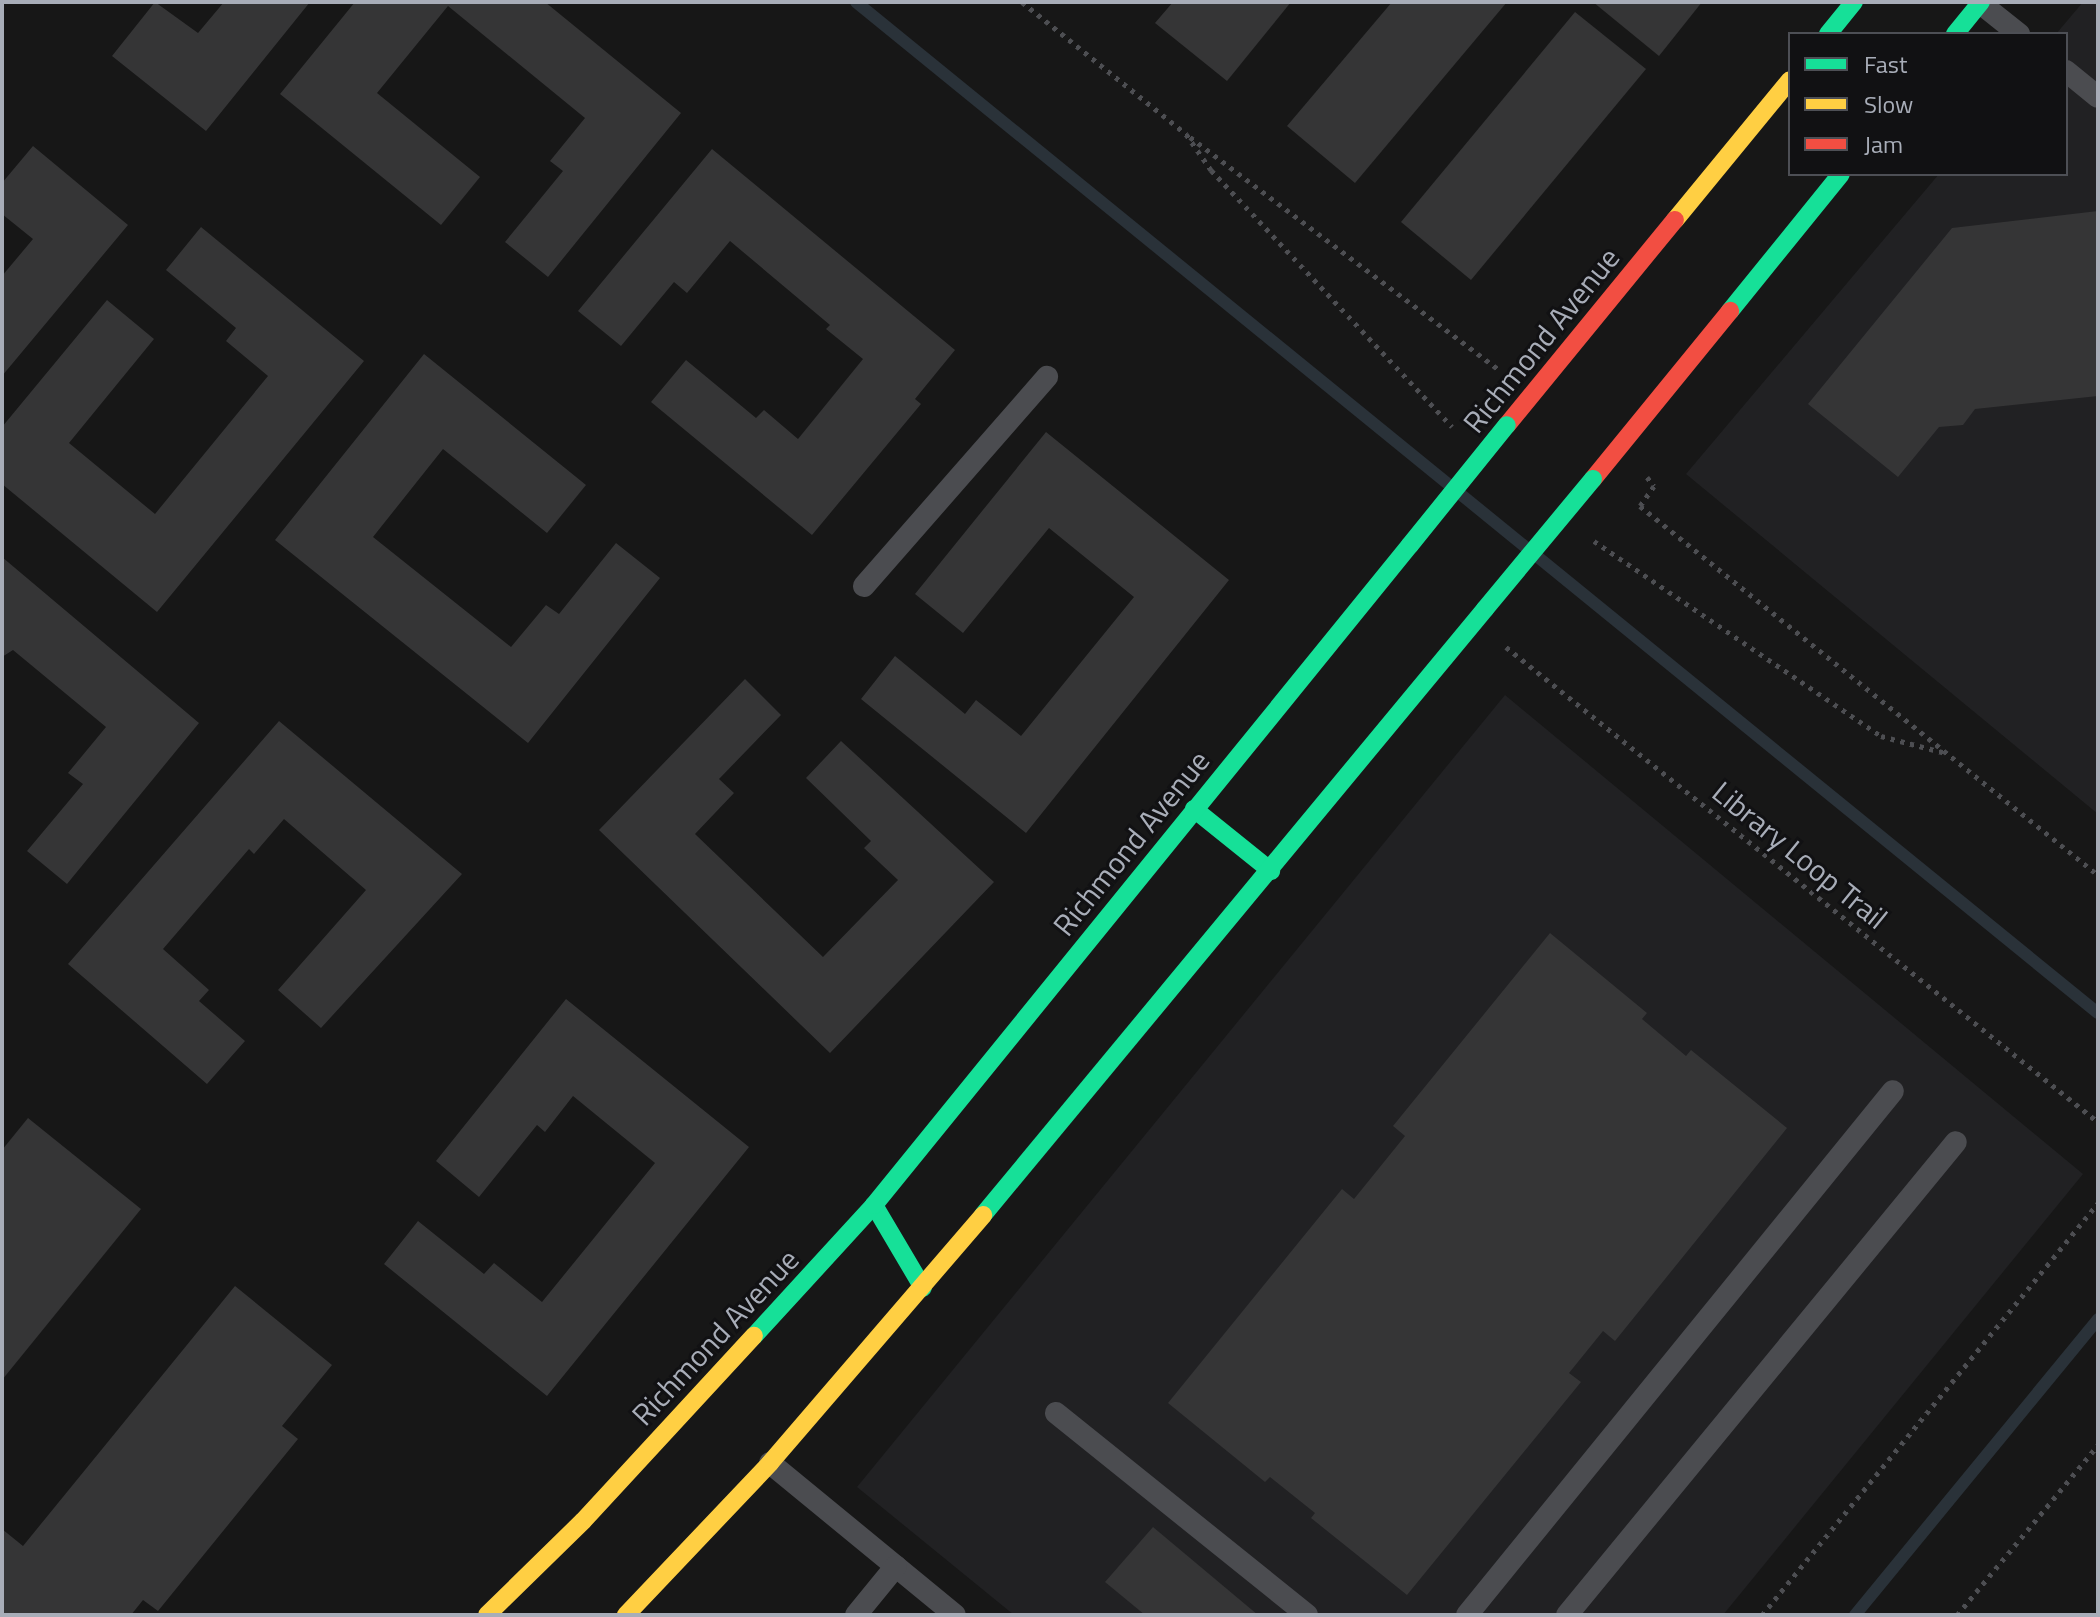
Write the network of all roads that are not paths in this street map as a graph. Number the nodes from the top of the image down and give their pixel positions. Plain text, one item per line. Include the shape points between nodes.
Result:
1 (1854, 2) edge
2 (1980, 2) edge
3 (1830, 32) edge
4 (1957, 32) edge
5 (2017, 32) edge
6 (2068, 73) edge
7 (1788, 82) edge
8 (2098, 97) edge
9 (1839, 176) edge
10 (1047, 377) dead end
11 (864, 586) dead end
12 (1194, 809) junction
13 (1271, 871) junction
14 (1893, 1091) dead end
15 (1956, 1142) dead end
16 (874, 1205) junction
17 (923, 1288) junction
18 (1056, 1413) dead end
19 (770, 1463) junction
20 (896, 1566) junction
21 (487, 1615) edge
22 (626, 1615) edge
23 (856, 1615) edge
24 (955, 1615) edge
25 (1307, 1615) edge
26 (1467, 1615) edge
27 (1567, 1615) edge

1 - 3 main road
2 - 4 main road
2 - 5 lane
6 - 8 lane
7 - 12 main road, Richmond Avenue, bridge
9 - 13 main road, bridge
10 - 11 lane
12 - 13 main road
12 - 16 main road, Richmond Avenue
13 - 17 main road
14 - 26 lane
15 - 27 lane
16 - 17 main road
16 - 21 main road, Richmond Avenue via 583,1521
17 - 19 main road
18 - 25 lane
19 - 20 lane
19 - 22 main road
20 - 23 lane
20 - 24 lane

